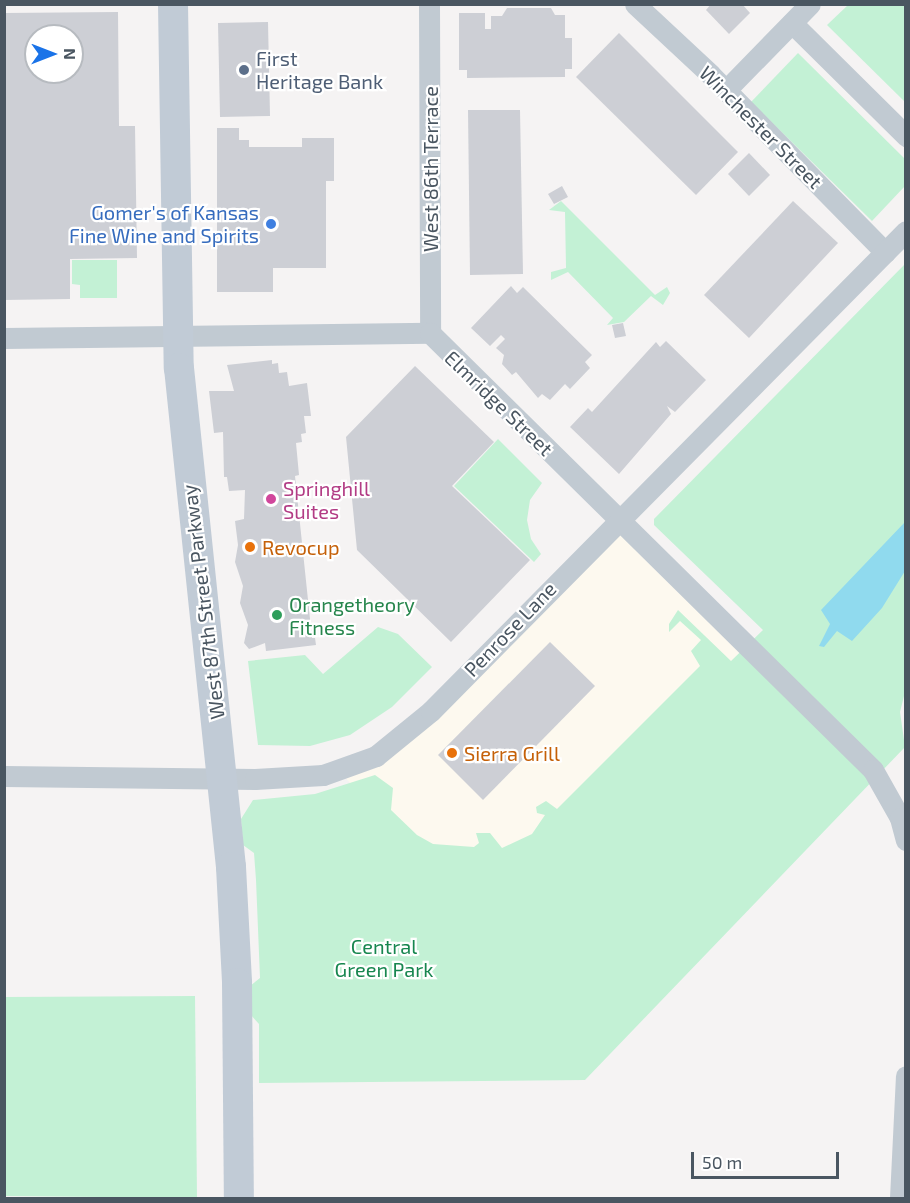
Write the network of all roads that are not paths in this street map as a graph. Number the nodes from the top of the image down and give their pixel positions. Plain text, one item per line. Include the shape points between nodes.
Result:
1 (173, 4) edge
2 (429, 4) edge
3 (635, 4) edge
4 (810, 4) edge
5 (792, 24) junction
6 (726, 90) junction
7 (906, 136) edge
8 (906, 231) edge
9 (885, 252) junction
10 (430, 333) junction
11 (178, 336) junction
12 (4, 338) edge
13 (618, 518) junction
14 (4, 776) edge
15 (224, 780) junction
16 (906, 840) edge
17 (906, 1076) edge
18 (239, 1198) edge
19 (900, 1198) edge

1 - 11 main road, West 87th Street Parkway
2 - 10 street, West 86th Terrace
3 - 6 street, Winchester Street
4 - 5 street
5 - 6 street
5 - 7 street
6 - 9 street, Winchester Street
8 - 9 street, Penrose Lane
9 - 13 street, Penrose Lane
10 - 11 street, Elmridge Street
10 - 13 street, Elmridge Street
11 - 12 street, Elmridge Street
11 - 15 main road, West 87th Street Parkway via 183,418
13 - 15 street, Penrose Lane via 431,711 376,756 323,775
13 - 16 street, Elmridge Street via 873,771 900,818
14 - 15 street, Penrose Lane
15 - 18 main road, West 87th Street Parkway via 237,984
17 - 19 street

